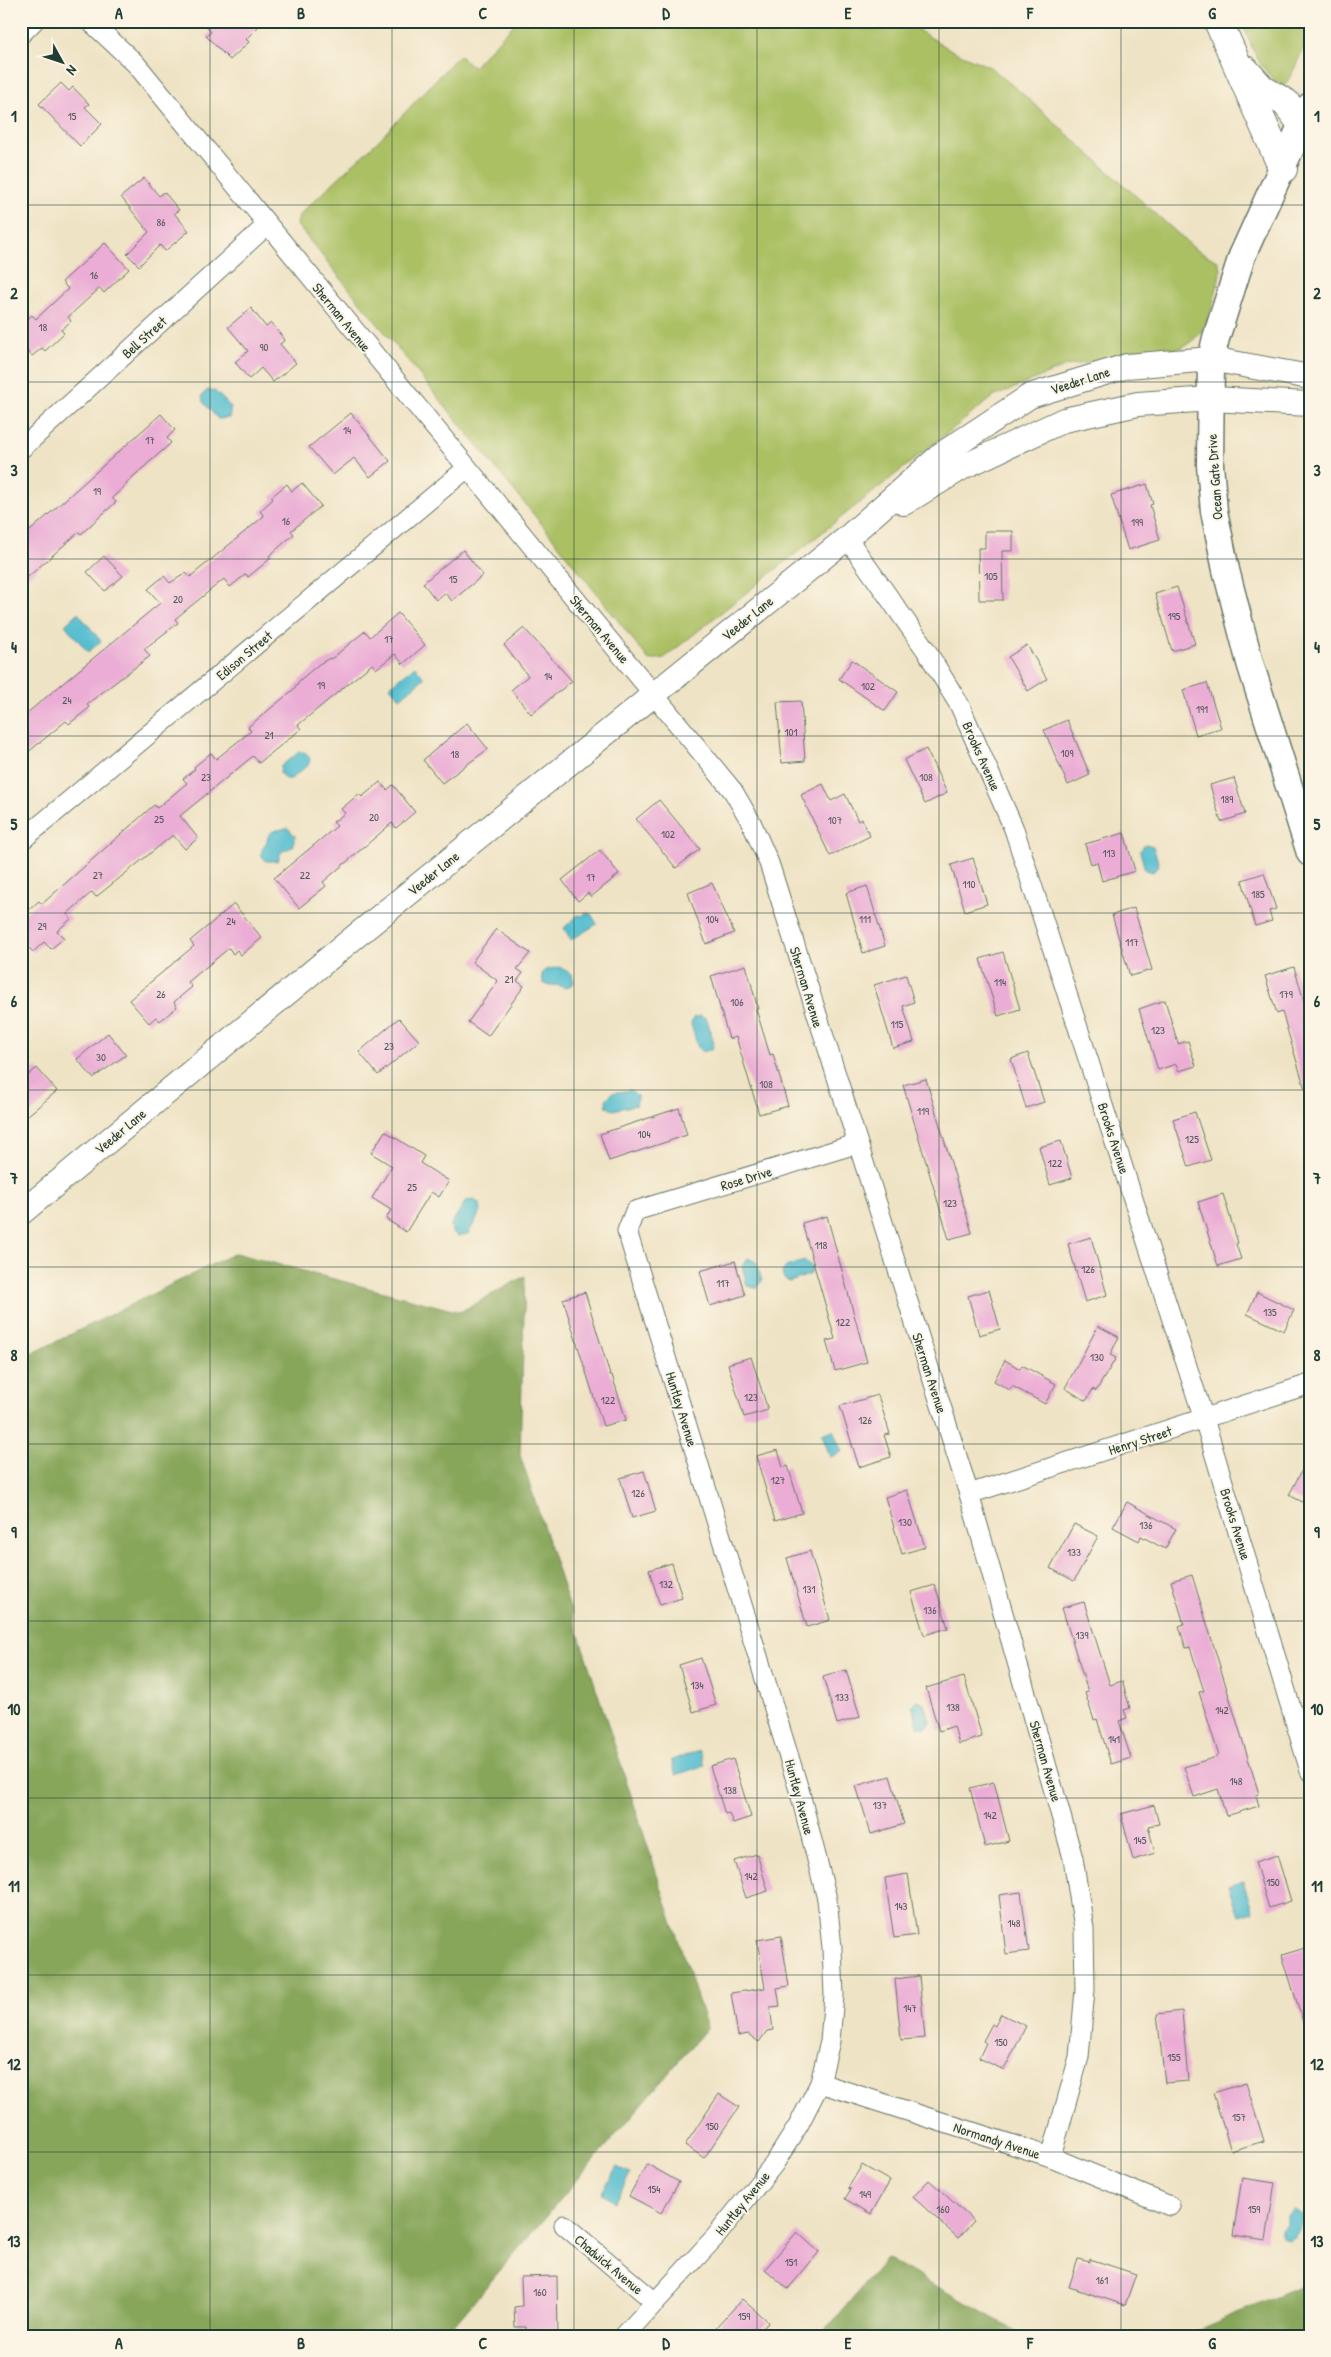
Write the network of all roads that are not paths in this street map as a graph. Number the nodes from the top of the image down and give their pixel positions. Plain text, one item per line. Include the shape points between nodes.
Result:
1 (34, 21) edge
2 (90, 21) edge
3 (1218, 21) edge
4 (21, 34) edge
5 (1236, 62) junction
6 (1307, 117) edge
7 (1283, 169) junction
8 (267, 225) junction
9 (1211, 359) junction
10 (1310, 377) edge
11 (1211, 399) junction
12 (1310, 404) edge
13 (21, 449) edge
14 (466, 469) junction
15 (847, 538) junction
16 (654, 693) junction
17 (21, 841) edge
18 (1309, 850) edge
19 (856, 1144) junction
20 (635, 1211) joint
21 (21, 1213) edge
22 (1310, 1384) edge
23 (1204, 1419) junction
24 (970, 1494) junction
25 (1310, 1771) edge
26 (820, 2083) junction
27 (1051, 2157) junction
28 (1170, 2206) dead end
29 (564, 2225) dead end
30 (655, 2302) junction
31 (624, 2336) edge

1 - 4 street
2 - 8 street, Sherman Avenue via 136,64
3 - 5 highway
5 - 6 highway via 1262,89
5 - 7 highway
6 - 7 main road, Ocean Gate Drive
7 - 9 main road, Ocean Gate Drive via 1242,256
8 - 13 street, Bell Street
8 - 14 street, Sherman Avenue
9 - 10 street, Veeder Lane
9 - 11 main road, Ocean Gate Drive
9 - 15 street, Veeder Lane via 1127,366 1030,396 942,454
11 - 12 street, Veeder Lane
11 - 15 street, Veeder Lane via 1138,404 1064,420 964,466
11 - 18 main road, Ocean Gate Drive via 1210,465 1214,511 1226,570 1250,664
14 - 16 street, Sherman Avenue
14 - 17 street, Edison Street
15 - 16 street, Veeder Lane
15 - 23 street, Brooks Avenue via 926,650 960,706 1014,829
16 - 19 street, Sherman Avenue via 733,791 751,822 768,863
16 - 21 street, Veeder Lane
19 - 20 street, Rose Drive
19 - 24 street, Sherman Avenue
20 - 26 street, Huntley Avenue via 627,1231 800,1793 827,1899 834,1995 830,2041
22 - 23 street, Henry Street
23 - 24 street, Henry Street
23 - 25 street, Brooks Avenue
24 - 27 street, Sherman Avenue via 1073,1858 1084,1928 1085,1990 1078,2057
26 - 27 street, Normandy Avenue
26 - 30 street, Huntley Avenue via 774,2164 717,2235
27 - 28 street, Normandy Avenue
29 - 30 street, Chadwick Avenue
30 - 31 street, Huntley Avenue

